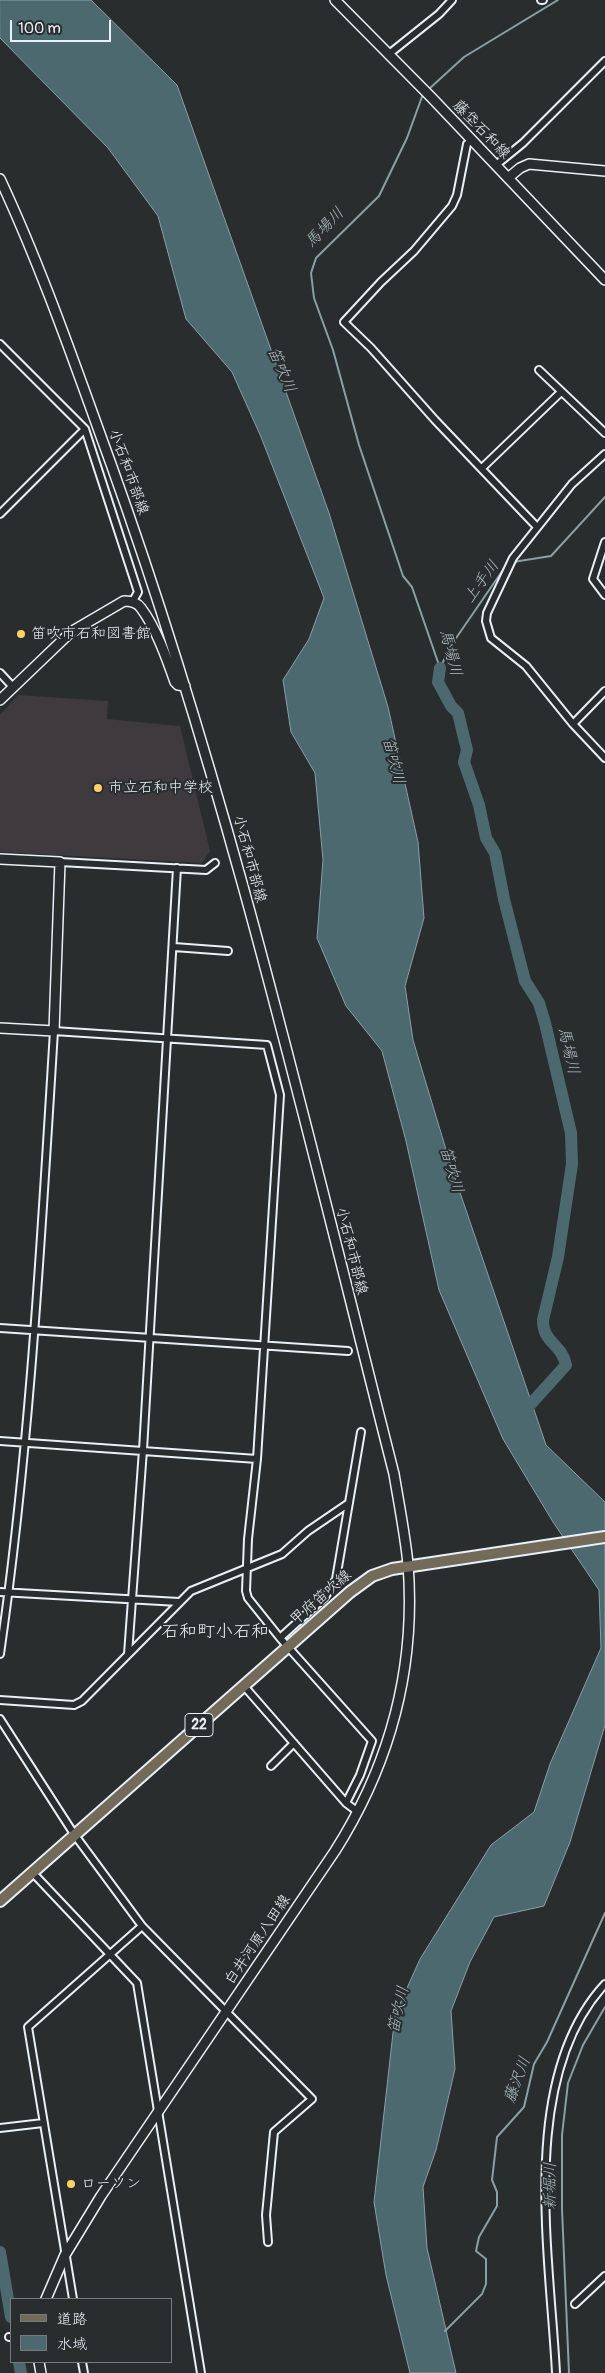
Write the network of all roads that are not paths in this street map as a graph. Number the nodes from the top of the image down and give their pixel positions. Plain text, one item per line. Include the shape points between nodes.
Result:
1 (452, 0) edge
2 (337, 1) edge
3 (389, 54) junction
4 (605, 61) edge
5 (472, 140) junction
6 (496, 165) junction
7 (605, 171) edge
8 (508, 178) junction
9 (0, 179) edge
10 (605, 280) edge
11 (0, 344) edge
12 (539, 370) dead end
13 (562, 392) junction
14 (84, 429) junction
15 (605, 433) edge
16 (605, 454) edge
17 (482, 468) junction
18 (1, 512) edge
19 (537, 527) junction
20 (605, 542) edge
21 (605, 595) edge
22 (133, 602) junction
23 (0, 673) edge
24 (185, 686) junction
25 (13, 687) junction
26 (605, 691) edge
27 (0, 700) edge
28 (573, 724) junction
29 (605, 758) edge
30 (0, 859) edge
31 (60, 862) junction
32 (215, 863) dead end
33 (178, 868) junction
34 (174, 947) junction
35 (228, 951) dead end
36 (0, 1028) edge
37 (54, 1032) junction
38 (169, 1038) junction
39 (0, 1328) edge
40 (35, 1330) junction
41 (149, 1337) junction
42 (264, 1345) junction
43 (348, 1351) dead end
44 (361, 1432) dead end
45 (0, 1441) edge
46 (25, 1442) junction
47 (143, 1450) junction
48 (257, 1460) junction
49 (349, 1503) junction
50 (605, 1537) edge
51 (413, 1565) junction
52 (247, 1568) junction
53 (0, 1592) edge
54 (9, 1593) junction
55 (134, 1600) junction
56 (179, 1602) junction
57 (280, 1638) junction
58 (288, 1646) junction
59 (0, 1654) edge
60 (128, 1654) junction
61 (244, 1686) junction
62 (0, 1700) edge
63 (0, 1719) edge
64 (294, 1743) junction
65 (271, 1766) dead end
66 (346, 1803) junction
67 (358, 1812) junction
68 (74, 1834) junction
69 (32, 1872) junction
70 (0, 1901) edge
71 (142, 1926) junction
72 (111, 1953) junction
73 (605, 1984) edge
74 (226, 2011) junction
75 (159, 2110) junction
76 (43, 2124) junction
77 (0, 2128) edge
78 (268, 2242) dead end
79 (65, 2255) junction
80 (605, 2276) edge
81 (46, 2298) edge
82 (73, 2298) edge
83 (575, 2304) dead end
84 (202, 2373) edge
85 (556, 2373) edge

1 - 3 street
2 - 3 main road, 藤垈石和線
3 - 5 main road, 藤垈石和線
4 - 6 street via 524,143
5 - 6 main road, 藤垈石和線
5 - 17 street via 467,144 452,206 414,251 344,322
6 - 8 main road, 藤垈石和線
7 - 8 main road via 529,164
8 - 10 main road, 藤垈石和線
9 - 24 main road, 小石和市部線 via 34,255 76,366 146,562
11 - 14 street
12 - 13 street
13 - 15 street
13 - 17 street
14 - 18 street
14 - 22 street via 138,592
16 - 19 street via 572,484
17 - 19 street
19 - 28 street via 513,558 486,621 491,638 526,666
20 - 21 street via 593,579
22 - 24 main road via 141,608 175,682
22 - 25 main road via 124,601 71,632
23 - 25 street
24 - 51 main road, 小石和市部線 via 248,908 380,1417
25 - 27 main road
26 - 28 street
28 - 29 street
30 - 31 main road
31 - 33 street
31 - 37 main road
32 - 33 street via 206,870
33 - 34 street
34 - 35 street
34 - 38 street
36 - 37 main road
37 - 38 street
37 - 40 street
38 - 41 street
38 - 42 street via 267,1045 280,1095
39 - 40 street
40 - 41 street
40 - 46 street
41 - 42 street
41 - 47 street
42 - 43 street
42 - 48 street
44 - 49 street
45 - 46 street
46 - 47 street
46 - 54 street
47 - 48 street
47 - 55 street
48 - 52 street
49 - 52 street via 308,1531 282,1554
49 - 57 street via 334,1584 325,1597
50 - 51 main road, 甲府笛吹線 / 22
51 - 58 main road, 甲府笛吹線 / 22 via 384,1571 365,1580
51 - 67 main road, 白井河原八田線 via 401,1690 380,1765
52 - 56 street via 191,1591
52 - 57 street via 248,1598
53 - 54 street
54 - 55 street
54 - 59 street
55 - 56 street
55 - 60 street
56 - 60 street
57 - 58 street
58 - 61 main road, 甲府笛吹線 / 22
58 - 66 street via 372,1741
60 - 62 street via 82,1701 74,1705
61 - 64 street
61 - 68 main road, 甲府笛吹線 / 22
63 - 68 street
64 - 65 street
64 - 66 street
66 - 67 street
67 - 74 main road, 白井河原八田線
68 - 69 main road, 甲府笛吹線 / 22
68 - 71 street
69 - 70 main road, 甲府笛吹線 / 22
69 - 72 street
71 - 72 street
71 - 74 street
72 - 75 street via 138,1986
72 - 76 street via 28,2027
73 - 85 street via 592,1998 565,2052 554,2096 544,2162
74 - 75 main road, 白井河原八田線
74 - 78 street via 312,2099 274,2132 266,2215
75 - 79 main road, 白井河原八田線
75 - 84 street
76 - 77 street
76 - 79 street
79 - 81 main road, 白井河原八田線
79 - 82 street
80 - 83 street

